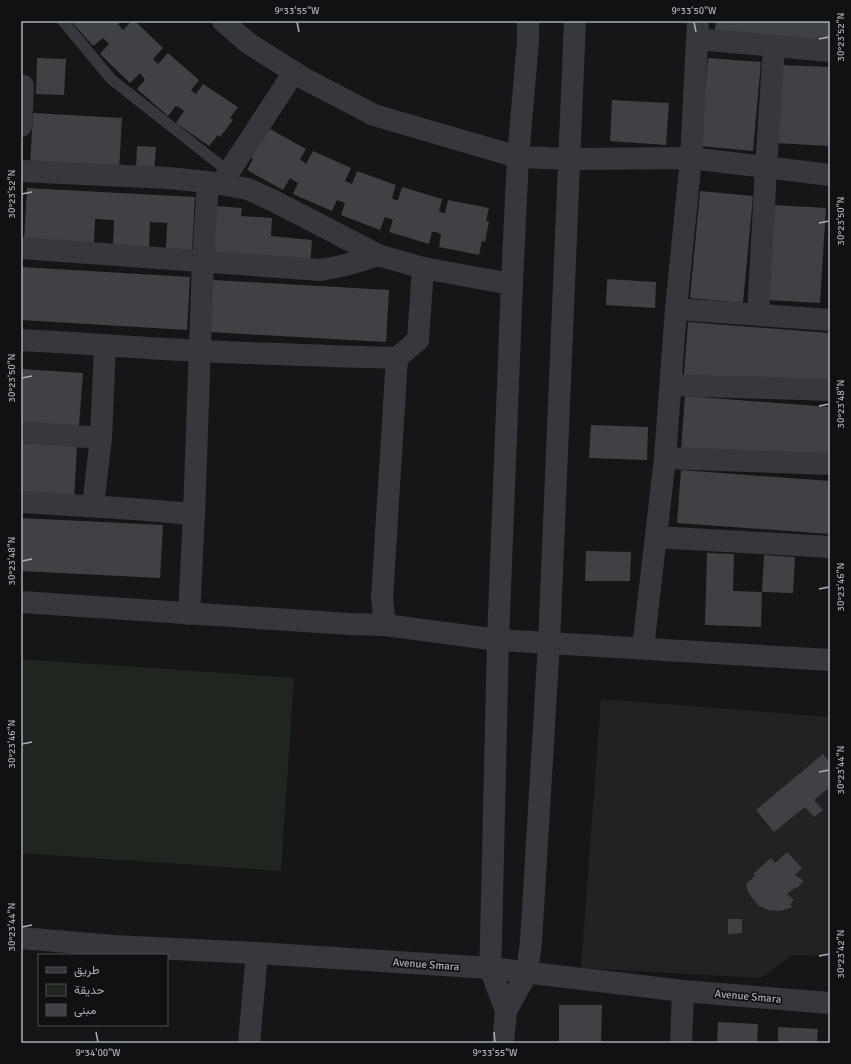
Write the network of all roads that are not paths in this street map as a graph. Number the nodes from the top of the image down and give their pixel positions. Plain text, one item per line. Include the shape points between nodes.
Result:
1 (63, 21) edge
2 (223, 21) edge
3 (528, 21) edge
4 (575, 21) edge
5 (697, 30) edge
6 (774, 46) junction
7 (830, 51) edge
8 (294, 72) junction
9 (23, 86) dead end
10 (21, 126) edge
11 (518, 157) junction
12 (691, 158) junction
13 (569, 159) junction
14 (766, 168) junction
15 (21, 171) edge
16 (830, 175) edge
17 (219, 179) junction
18 (21, 248) edge
19 (378, 255) junction
20 (203, 261) junction
21 (423, 268) junction
22 (512, 282) junction
23 (676, 308) junction
24 (758, 315) junction
25 (830, 320) edge
26 (21, 340) edge
27 (105, 345) junction
28 (200, 351) junction
29 (397, 358) junction
30 (671, 386) junction
31 (830, 390) edge
32 (21, 432) edge
33 (101, 438) junction
34 (666, 458) junction
35 (830, 464) edge
36 (21, 502) edge
37 (93, 506) junction
38 (194, 514) junction
39 (656, 537) junction
40 (830, 547) edge
41 (21, 602) edge
42 (189, 614) junction
43 (386, 625) junction
44 (498, 640) junction
45 (549, 643) junction
46 (643, 648) junction
47 (830, 660) edge
48 (21, 938) edge
49 (257, 953) junction
50 (490, 968) junction
51 (527, 973) junction
52 (683, 991) junction
53 (830, 1004) edge
54 (506, 1011) junction
55 (249, 1043) edge
56 (503, 1043) edge
57 (681, 1043) edge

1 - 17 lane via 111,79
2 - 8 street via 248,43
3 - 11 street
4 - 13 street
5 - 6 street
5 - 12 street
6 - 7 street
6 - 14 street
8 - 11 street via 374,115
8 - 17 street
9 - 10 street
11 - 13 street
11 - 22 street
12 - 13 street
12 - 14 street
12 - 23 street
13 - 45 street
14 - 16 street
14 - 24 street
15 - 17 street
17 - 19 street via 274,201
17 - 20 street
18 - 20 street
19 - 20 street via 360,262 320,270
19 - 21 street
20 - 28 street
21 - 22 street
21 - 29 street via 418,340
22 - 44 street
23 - 24 street
23 - 30 street
24 - 25 street
26 - 27 street
27 - 28 street
27 - 33 street
28 - 29 street
28 - 38 street
29 - 43 street via 382,598
30 - 31 street
30 - 34 street
32 - 33 street
33 - 37 street
34 - 35 street
34 - 39 street
36 - 37 street
37 - 38 street
38 - 42 street
39 - 40 street
39 - 46 street
41 - 42 street
42 - 43 street
43 - 44 street
44 - 45 street
44 - 50 street
45 - 46 street
45 - 51 street
46 - 47 street
48 - 49 street, Avenue Smara via 114,946
49 - 50 street, Avenue Smara
49 - 55 street
50 - 51 street, Avenue Smara
50 - 54 street
51 - 52 street, Avenue Smara
51 - 54 street
52 - 53 street, Avenue Smara
52 - 57 street
54 - 56 street

